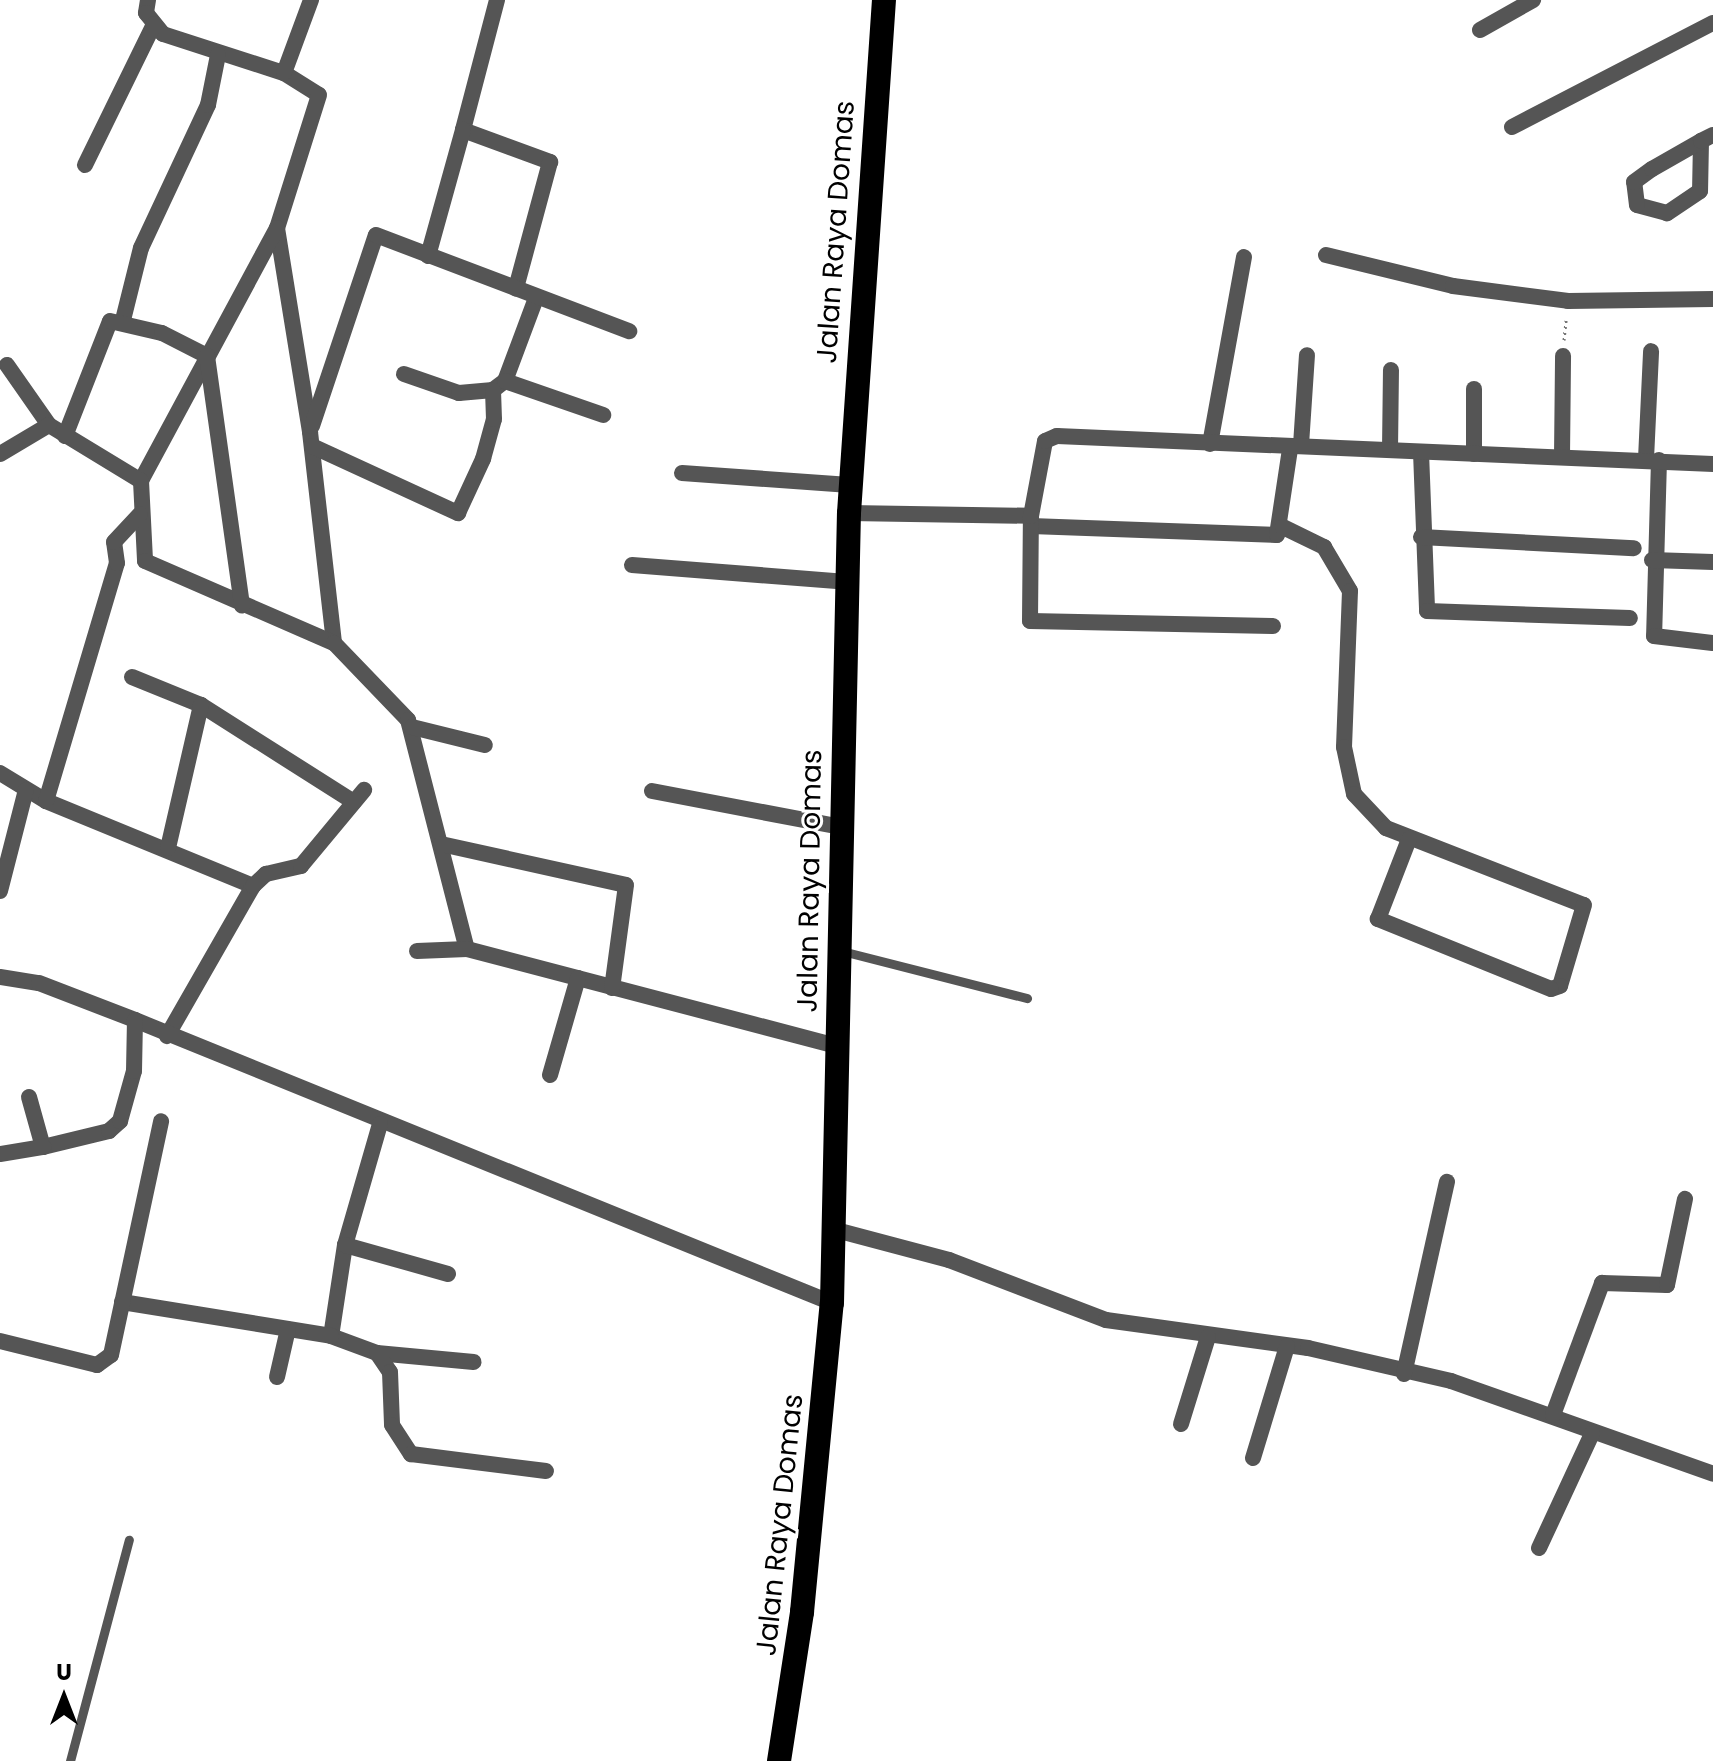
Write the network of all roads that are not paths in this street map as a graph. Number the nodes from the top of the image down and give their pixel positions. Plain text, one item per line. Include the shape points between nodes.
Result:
1 (148, 0) edge
2 (311, 0) edge
3 (497, 0) edge
4 (884, 0) edge
5 (1533, 0) edge
6 (1713, 23) edge
7 (154, 24) junction
8 (1480, 30) dead end
9 (218, 55) junction
10 (284, 73) junction
11 (1512, 127) dead end
12 (463, 130) junction
13 (1707, 138) edge
14 (85, 165) dead end
15 (277, 228) junction
16 (1326, 255) dead end
17 (428, 256) junction
18 (1244, 257) dead end
19 (516, 288) junction
20 (536, 298) junction
21 (1713, 299) edge
22 (123, 320) junction
23 (629, 331) dead end
24 (1651, 351) dead end
25 (1307, 355) dead end
26 (207, 356) junction
27 (1563, 356) road end
28 (7, 365) dead end
29 (1391, 370) dead end
30 (404, 374) dead end
31 (499, 386) junction
32 (1474, 389) dead end
33 (603, 415) dead end
34 (49, 425) junction
35 (65, 436) junction
36 (311, 439) junction
37 (1210, 444) junction
38 (1296, 447) junction
39 (1390, 450) junction
40 (1421, 452) junction
41 (0, 454) edge
42 (1474, 454) junction
43 (1562, 456) junction
44 (1653, 459) junction
45 (1713, 464) edge
46 (682, 473) dead end
47 (141, 481) junction
48 (850, 485) junction
49 (849, 513) junction
50 (140, 514) junction
51 (1031, 521) junction
52 (1283, 527) junction
53 (1421, 537) junction
54 (1634, 548) dead end
55 (1652, 560) junction
56 (1713, 562) edge
57 (632, 565) dead end
58 (846, 582) junction
59 (242, 606) junction
60 (1630, 618) dead end
61 (1273, 626) dead end
62 (334, 643) junction
63 (1713, 643) edge
64 (132, 677) dead end
65 (201, 705) junction
66 (412, 727) junction
67 (485, 745) dead end
68 (0, 773) edge
69 (26, 790) junction
70 (652, 791) dead end
71 (46, 801) junction
72 (841, 827) junction
73 (1409, 839) junction
74 (441, 844) junction
75 (168, 848) junction
76 (253, 886) junction
77 (0, 891) edge
78 (467, 949) junction
79 (839, 950) junction
80 (417, 951) dead end
81 (0, 977) edge
82 (578, 978) junction
83 (612, 988) junction
84 (1027, 998) dead end
85 (135, 1020) junction
86 (167, 1036) junction
87 (837, 1046) junction
88 (550, 1075) dead end
89 (29, 1097) dead end
90 (161, 1121) dead end
91 (380, 1124) junction
92 (43, 1147) junction
93 (0, 1154) edge
94 (1447, 1182) dead end
95 (1685, 1199) dead end
96 (836, 1230) junction
97 (345, 1245) junction
98 (448, 1274) dead end
99 (122, 1302) junction
100 (832, 1303) junction
101 (288, 1329) junction
102 (331, 1336) junction
103 (1208, 1337) junction
104 (0, 1341) edge
105 (1287, 1346) junction
106 (377, 1353) junction
107 (474, 1362) dead end
108 (1404, 1374) junction
109 (277, 1377) dead end
110 (1553, 1415) junction
111 (1181, 1424) dead end
112 (1592, 1434) junction
113 (1253, 1458) dead end
114 (546, 1471) dead end
115 (1713, 1474) edge
116 (129, 1540) dead end
117 (1539, 1548) dead end
118 (70, 1761) edge
119 (779, 1761) edge

1 - 7 street
2 - 10 street
3 - 12 street
4 - 48 highway, Jalan Raya Domas
5 - 8 street
6 - 11 street
7 - 9 street
7 - 14 street
9 - 10 street
9 - 22 street via 208,105 141,248
10 - 15 street via 319,95
12 - 17 street
12 - 19 street via 550,162
13 - 13 street via 1634,182 1637,205 1667,213 1700,191
15 - 26 street
15 - 36 street
16 - 21 street via 1453,286 1568,301
17 - 19 street
17 - 36 street via 380,234 374,239
18 - 37 street
19 - 20 street
20 - 23 street
20 - 31 street
22 - 26 street
22 - 35 street via 105,327
24 - 44 street
25 - 38 street
26 - 47 street
26 - 59 street
27 - 43 street
28 - 34 street
29 - 39 street
30 - 31 street via 459,393
31 - 33 street
31 - 36 street via 483,459 458,513
32 - 42 street
34 - 35 street
34 - 41 street
35 - 47 street
36 - 62 street
37 - 38 street
37 - 51 street via 1057,436 1040,451
38 - 39 street
38 - 52 street
39 - 40 street
40 - 42 street
40 - 53 street
42 - 43 street
43 - 44 street
44 - 45 street
44 - 55 street
46 - 48 street
47 - 50 street
48 - 49 highway, Jalan Raya Domas
49 - 51 street
49 - 58 highway, Jalan Raya Domas
50 - 59 street via 145,561
50 - 71 street via 114,542 117,563
51 - 52 street via 1277,535
51 - 61 street via 1029,617 1035,624
52 - 73 street via 1324,547 1341,565 1350,591 1344,747 1351,784 1366,812
53 - 54 street
53 - 60 street via 1427,611
55 - 56 street
55 - 63 street via 1654,636
57 - 58 street
58 - 72 highway, Jalan Raya Domas
59 - 62 street
62 - 66 street
64 - 65 street
65 - 75 street
65 - 76 street via 359,796 301,866 266,874
66 - 67 street
66 - 74 street
68 - 69 street
69 - 71 street
69 - 77 street
70 - 72 street
71 - 75 street
72 - 79 highway, Jalan Raya Domas
73 - 73 street via 1584,905 1560,986 1551,989 1378,919
74 - 78 street
74 - 83 street via 626,885
75 - 76 street
76 - 86 street
78 - 80 street
78 - 82 street
79 - 84 lane
79 - 87 highway, Jalan Raya Domas
81 - 85 street via 39,983
82 - 83 street
82 - 88 street
83 - 87 street
85 - 86 street
85 - 92 street via 134,1071 120,1121
86 - 91 street
87 - 96 highway, Jalan Raya Domas
89 - 92 street
90 - 99 street
91 - 97 street
91 - 100 street
92 - 93 street
94 - 108 street
95 - 110 street via 1667,1285 1602,1283
96 - 100 highway, Jalan Raya Domas
96 - 103 street via 949,1260 1106,1320
97 - 98 street
97 - 102 street
99 - 101 street
99 - 104 street via 111,1355 97,1365
100 - 119 highway, Jalan Raya Domas via 804,1597
101 - 102 street
101 - 109 street
102 - 106 street
103 - 105 street
103 - 111 street
105 - 108 street
105 - 113 street
106 - 107 street
106 - 114 street via 390,1372 392,1425 411,1454
108 - 110 street
110 - 112 street
112 - 115 street
112 - 117 street
116 - 118 lane

